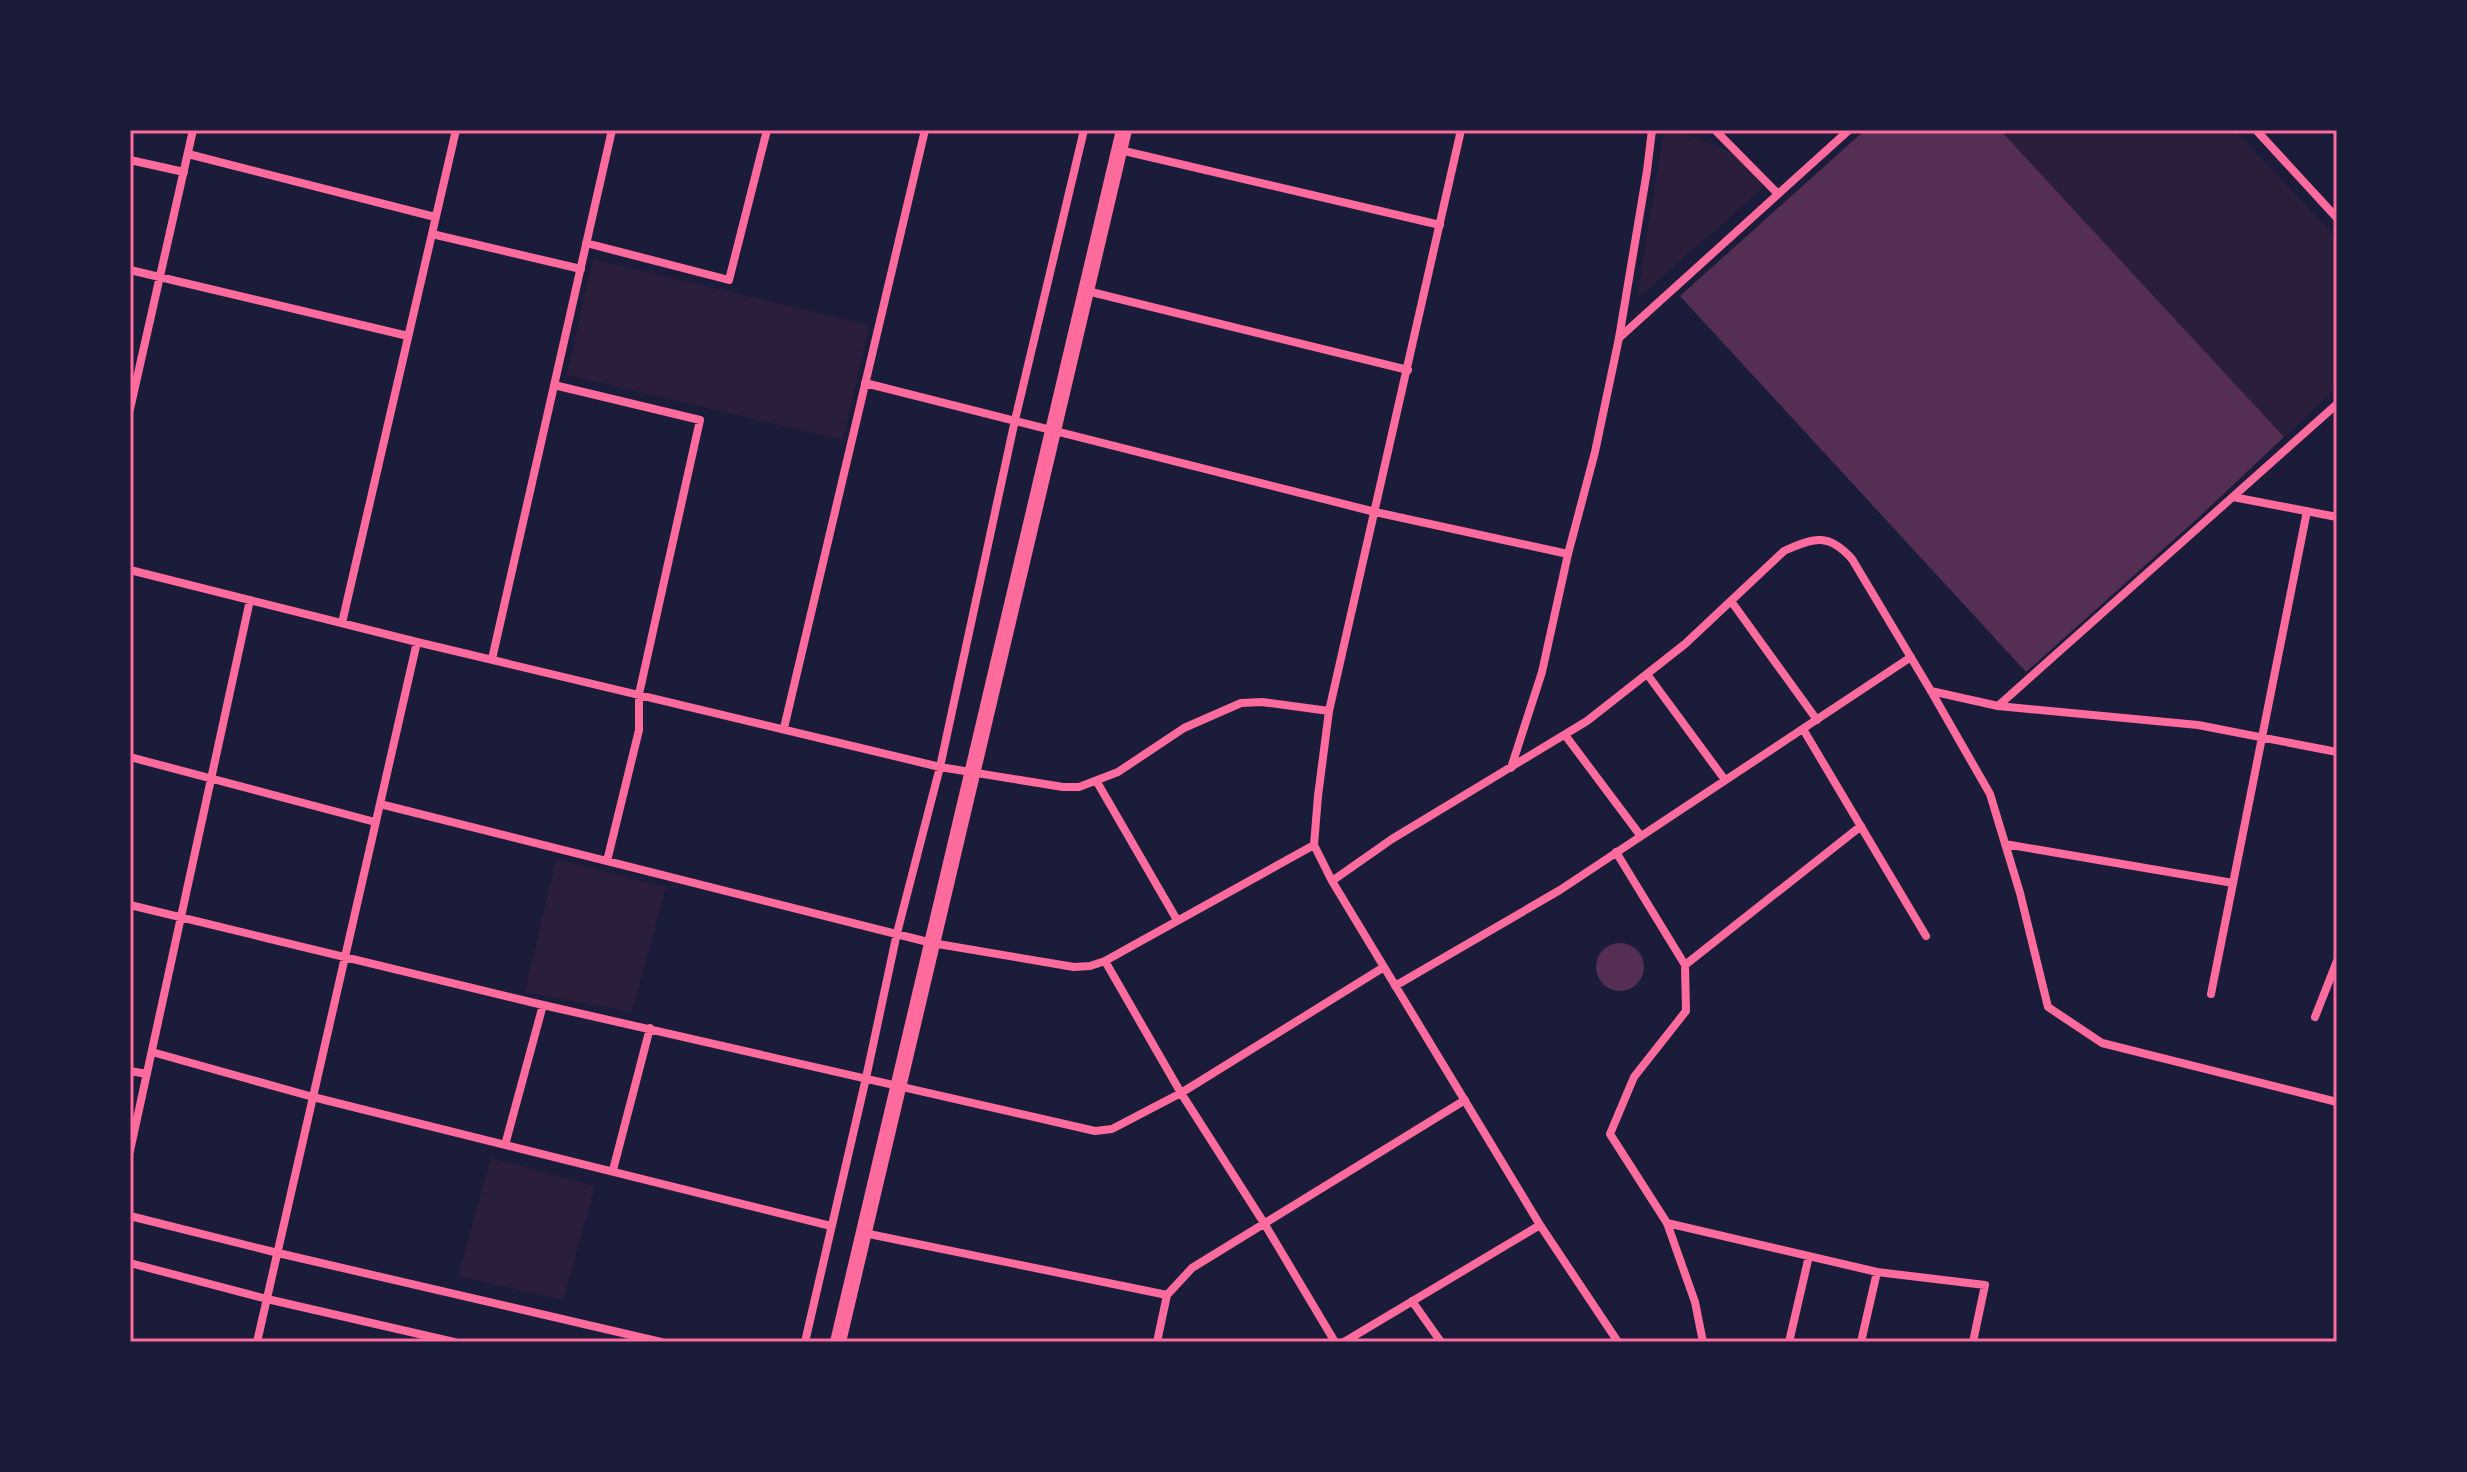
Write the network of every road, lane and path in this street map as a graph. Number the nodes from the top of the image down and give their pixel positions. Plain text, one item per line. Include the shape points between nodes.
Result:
1 (193, 130) edge
2 (456, 130) edge
3 (612, 130) edge
4 (767, 130) edge
5 (925, 130) edge
6 (1084, 130) edge
7 (1124, 130) edge
8 (1461, 130) edge
9 (1652, 130) edge
10 (1715, 130) edge
11 (1849, 130) edge
12 (2256, 130) edge
13 (1119, 149) junction
14 (188, 154) junction
15 (130, 160) edge
16 (184, 172) junction
17 (1778, 194) junction
18 (435, 217) junction
19 (2337, 218) edge
20 (1440, 225) junction
21 (432, 234) junction
22 (586, 243) junction
23 (581, 269) junction
24 (130, 270) edge
25 (160, 278) junction
26 (1086, 290) junction
27 (408, 336) junction
28 (1619, 338) junction
29 (1408, 370) junction
30 (865, 383) junction
31 (554, 385) junction
32 (2337, 404) edge
33 (130, 409) edge
34 (1015, 420) junction
35 (1053, 430) junction
36 (2233, 497) junction
37 (2307, 511) junction
38 (1375, 512) junction
39 (2337, 517) edge
40 (1568, 554) junction
41 (130, 570) edge
42 (250, 600) junction
43 (1731, 601) junction
44 (342, 623) junction
45 (417, 642) junction
46 (1911, 657) junction
47 (492, 659) junction
48 (1647, 674) junction
49 (1931, 691) junction
50 (639, 694) junction
51 (1998, 706) junction
52 (1329, 711) junction
53 (1817, 720) junction
54 (784, 728) junction
55 (1803, 729) junction
56 (1565, 735) junction
57 (2261, 737) junction
58 (2337, 752) edge
59 (130, 757) edge
60 (940, 767) junction
61 (1511, 768) junction
62 (972, 773) junction
63 (211, 779) junction
64 (1725, 780) junction
65 (1097, 782) junction
66 (380, 804) junction
67 (375, 822) junction
68 (1861, 826) junction
69 (1640, 835) junction
70 (2005, 844) junction
71 (1314, 845) junction
72 (1616, 852) junction
73 (607, 861) junction
74 (1332, 881) junction
75 (2233, 883) junction
76 (130, 905) edge
77 (181, 917) junction
78 (1177, 920) junction
79 (897, 933) junction
80 (1926, 936) dead end
81 (932, 943) junction
82 (345, 958) junction
83 (1105, 961) junction
84 (2337, 961) edge
85 (1685, 965) junction
86 (1384, 967) junction
87 (1395, 986) junction
88 (2211, 994) dead end
89 (543, 1005) junction
90 (2315, 1017) dead end
91 (650, 1028) junction
92 (152, 1052) junction
93 (130, 1071) edge
94 (147, 1074) junction
95 (866, 1078) junction
96 (899, 1086) junction
97 (1181, 1093) junction
98 (313, 1097) junction
99 (1465, 1100) junction
100 (2337, 1102) edge
101 (505, 1145) junction
102 (130, 1151) edge
103 (613, 1170) junction
104 (130, 1216) edge
105 (1264, 1223) junction
106 (1667, 1223) junction
107 (1540, 1225) junction
108 (831, 1226) junction
109 (864, 1233) junction
110 (278, 1253) junction
111 (1809, 1256) junction
112 (130, 1263) edge
113 (1877, 1272) junction
114 (1167, 1295) junction
115 (267, 1299) junction
116 (1412, 1301) junction
117 (257, 1342) edge
118 (454, 1342) edge
119 (661, 1342) edge
120 (805, 1342) edge
121 (838, 1342) edge
122 (1157, 1342) edge
123 (1335, 1342) edge
124 (1344, 1342) edge
125 (1441, 1342) edge
126 (1618, 1342) edge
127 (1703, 1342) edge
128 (1789, 1342) edge
129 (1861, 1342) edge
130 (1973, 1342) edge

1 - 14 street
2 - 18 street
3 - 22 street
4 - 22 street via 729,280
5 - 30 street
6 - 34 street
7 - 13 main road
8 - 20 street
9 - 28 street
10 - 17 street
11 - 17 street
12 - 19 street
13 - 20 street
13 - 26 main road
14 - 16 street
14 - 18 street
15 - 16 street
16 - 25 street
17 - 28 street
18 - 21 street
20 - 29 street
21 - 23 street
21 - 27 street
22 - 23 street
23 - 31 street
24 - 25 street
25 - 27 street
25 - 33 street
26 - 29 street
26 - 35 main road
27 - 44 street
28 - 40 street
29 - 38 street
30 - 34 street
30 - 54 street
31 - 47 street
31 - 50 street via 700,420
32 - 36 street
34 - 35 street
34 - 60 street
35 - 38 street
35 - 62 main road
36 - 37 street
36 - 51 street
37 - 39 street
37 - 57 street
38 - 40 street
38 - 52 street
40 - 61 street via 1542,672
41 - 42 street
42 - 44 street
42 - 63 street
43 - 46 street via 1784,551 1822,539 1840,546 1852,559
43 - 48 street
43 - 53 street
44 - 45 street
45 - 47 street
45 - 66 street
46 - 49 street
46 - 53 street
47 - 50 street
48 - 56 street
48 - 64 street
49 - 51 street
49 - 70 street via 1990,794
50 - 54 street
50 - 73 street via 639,730
51 - 57 street via 2198,725
52 - 65 street via 1241,703 1184,728
52 - 71 street
53 - 55 street
54 - 60 street
55 - 64 street
55 - 68 street
56 - 61 street
56 - 69 street
57 - 58 street
57 - 75 street
59 - 63 street
60 - 62 street
60 - 79 street
61 - 74 street
62 - 65 street via 1063,787
62 - 81 main road
63 - 67 street
63 - 77 street
64 - 69 street
65 - 78 street
66 - 67 street
66 - 73 street
67 - 82 street
68 - 80 street
68 - 85 street
69 - 72 street
70 - 75 street
70 - 100 street via 2048,1007 2102,1043
71 - 74 street
71 - 78 street
72 - 85 street
72 - 87 street
73 - 79 street
74 - 86 street
75 - 88 street
76 - 77 street
77 - 82 street
77 - 92 street
78 - 83 street
79 - 81 street
79 - 95 street
81 - 83 street via 1074,967
81 - 96 main road
82 - 89 street
82 - 98 street
83 - 97 street
84 - 90 street
85 - 106 street via 1686,1011 1634,1077 1610,1134
86 - 87 street
86 - 97 street
87 - 99 street
89 - 91 street
89 - 101 street
91 - 95 street
91 - 103 street
92 - 94 street
92 - 98 street
93 - 94 street
94 - 102 street
95 - 96 street
95 - 108 street
96 - 97 street via 1095,1131 1112,1129
96 - 109 main road
97 - 105 street
98 - 101 street
98 - 110 street
99 - 105 street
99 - 107 street
101 - 103 street
103 - 108 street
104 - 110 street
105 - 114 street via 1192,1268
105 - 123 street
106 - 111 street
106 - 127 street
107 - 116 street
107 - 126 street
108 - 120 street
109 - 114 street
109 - 121 main road
110 - 115 street
110 - 119 street
111 - 113 street
111 - 128 street
112 - 115 street
113 - 129 street
113 - 130 street via 1985,1285
114 - 122 street
115 - 117 street
115 - 118 street
116 - 124 street
116 - 125 street

